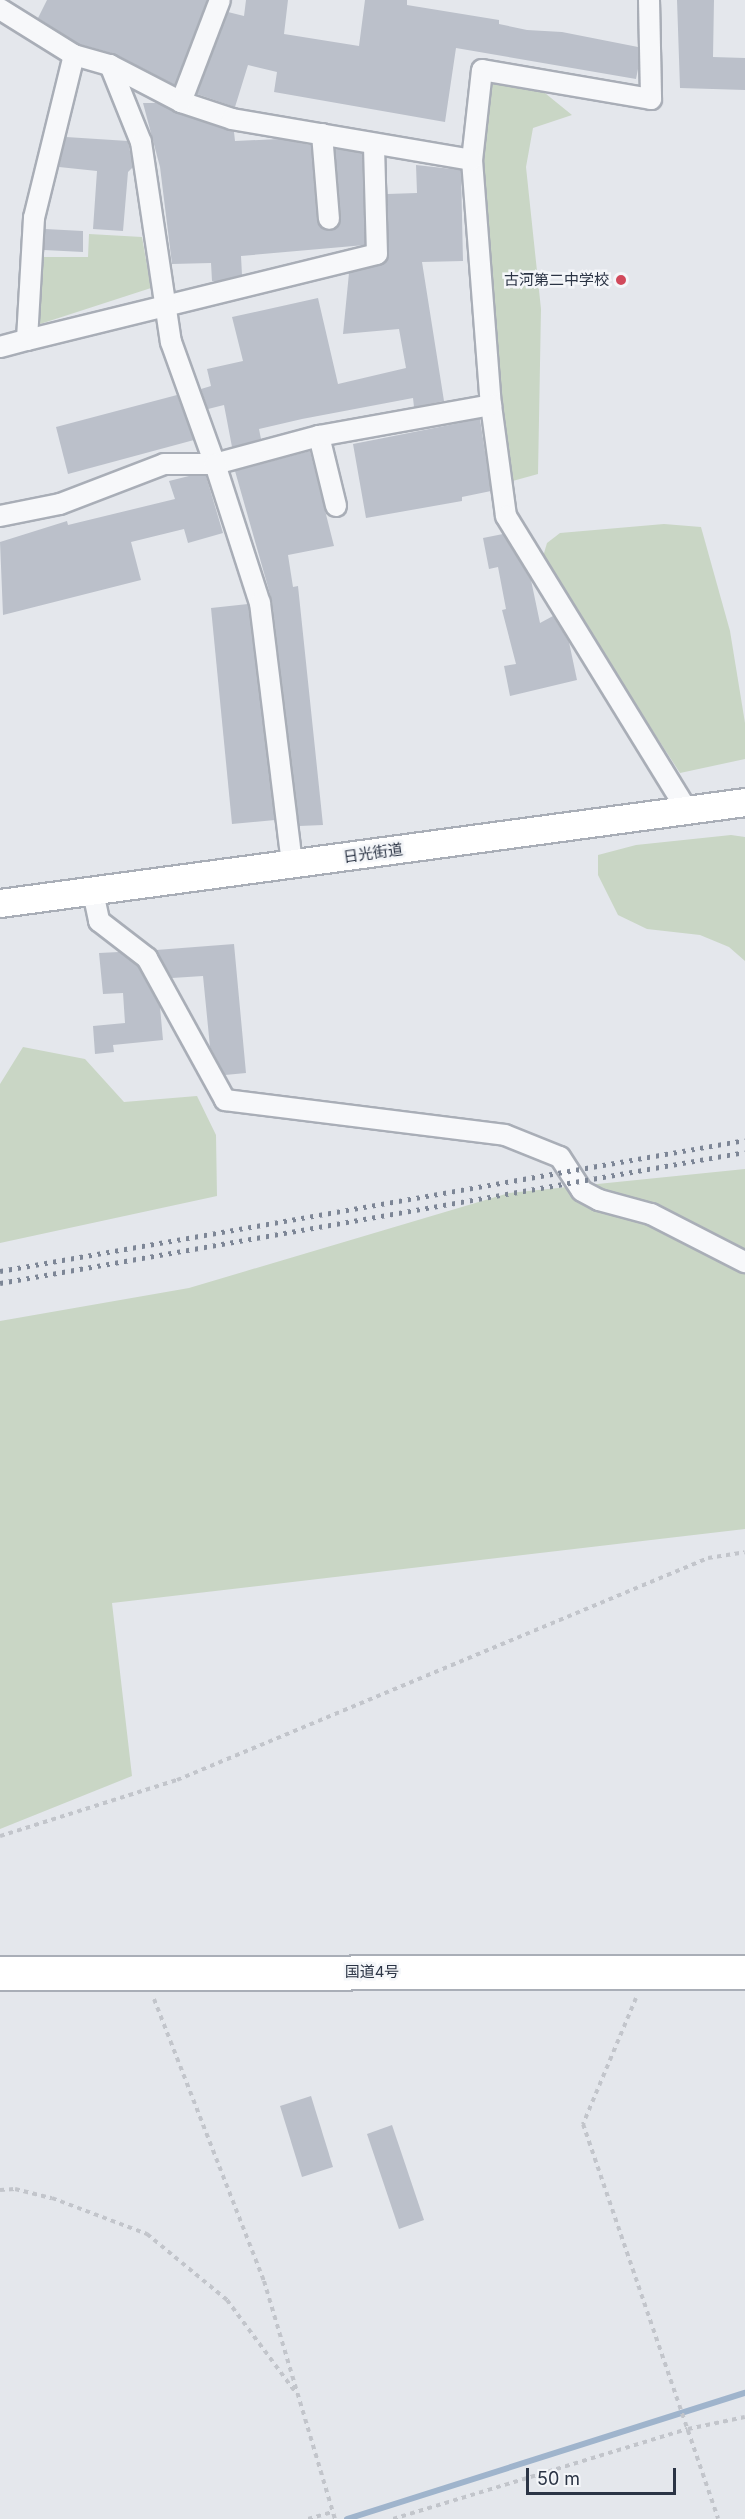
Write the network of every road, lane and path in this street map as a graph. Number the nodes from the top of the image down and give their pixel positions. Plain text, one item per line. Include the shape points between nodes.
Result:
1 (220, 0) edge
2 (649, 0) edge
3 (0, 9) edge
4 (74, 55) junction
5 (110, 65) junction
6 (181, 102) junction
7 (322, 135) junction
8 (374, 144) junction
9 (472, 160) junction
10 (329, 219) dead end
11 (165, 303) junction
12 (27, 340) junction
13 (0, 346) edge
14 (491, 405) junction
15 (319, 436) junction
16 (214, 464) junction
17 (336, 506) dead end
18 (0, 516) edge
19 (745, 802) edge
20 (687, 810) junction
21 (292, 864) junction
22 (93, 892) junction
23 (0, 903) edge
24 (745, 1262) edge
25 (745, 1552) edge
26 (0, 1836) edge
27 (145, 1972) junction
28 (642, 1972) junction
29 (745, 1972) edge
30 (0, 1973) edge
31 (0, 2190) edge
32 (298, 2396) junction
33 (745, 2417) edge
34 (688, 2429) junction
35 (332, 2512) junction
36 (308, 2519) edge
37 (335, 2519) edge
38 (393, 2519) edge
39 (718, 2519) edge

1 - 6 street
2 - 9 street via 651,99 482,70
3 - 4 street
4 - 5 street
4 - 12 street via 34,218
5 - 6 street
5 - 11 street via 141,142
6 - 7 street via 232,119
7 - 8 street
7 - 10 street
8 - 9 street
8 - 11 street via 377,254
9 - 14 street
11 - 12 street
11 - 16 street via 171,342
12 - 13 street
14 - 15 street
14 - 20 street via 506,516
15 - 16 street
15 - 17 street
16 - 18 street via 164,464 60,504
16 - 21 street via 260,603
19 - 20 main road, 日光街道
20 - 21 main road, 日光街道
21 - 22 main road, 日光街道
22 - 23 main road, 日光街道
22 - 24 street via 99,921 147,958 225,1101 505,1135 560,1157 582,1191 599,1200 651,1214
25 - 26 path via 708,1557 177,1780
27 - 28 highway, 国道4号
27 - 30 highway, 国道4号
27 - 32 path via 264,2281
28 - 29 highway, 国道4号
28 - 34 path via 641,1988 583,2124
31 - 32 path via 15,2188 52,2198 147,2234 227,2300
32 - 35 path
33 - 34 path
34 - 38 path
34 - 39 path
35 - 36 path
35 - 37 path

